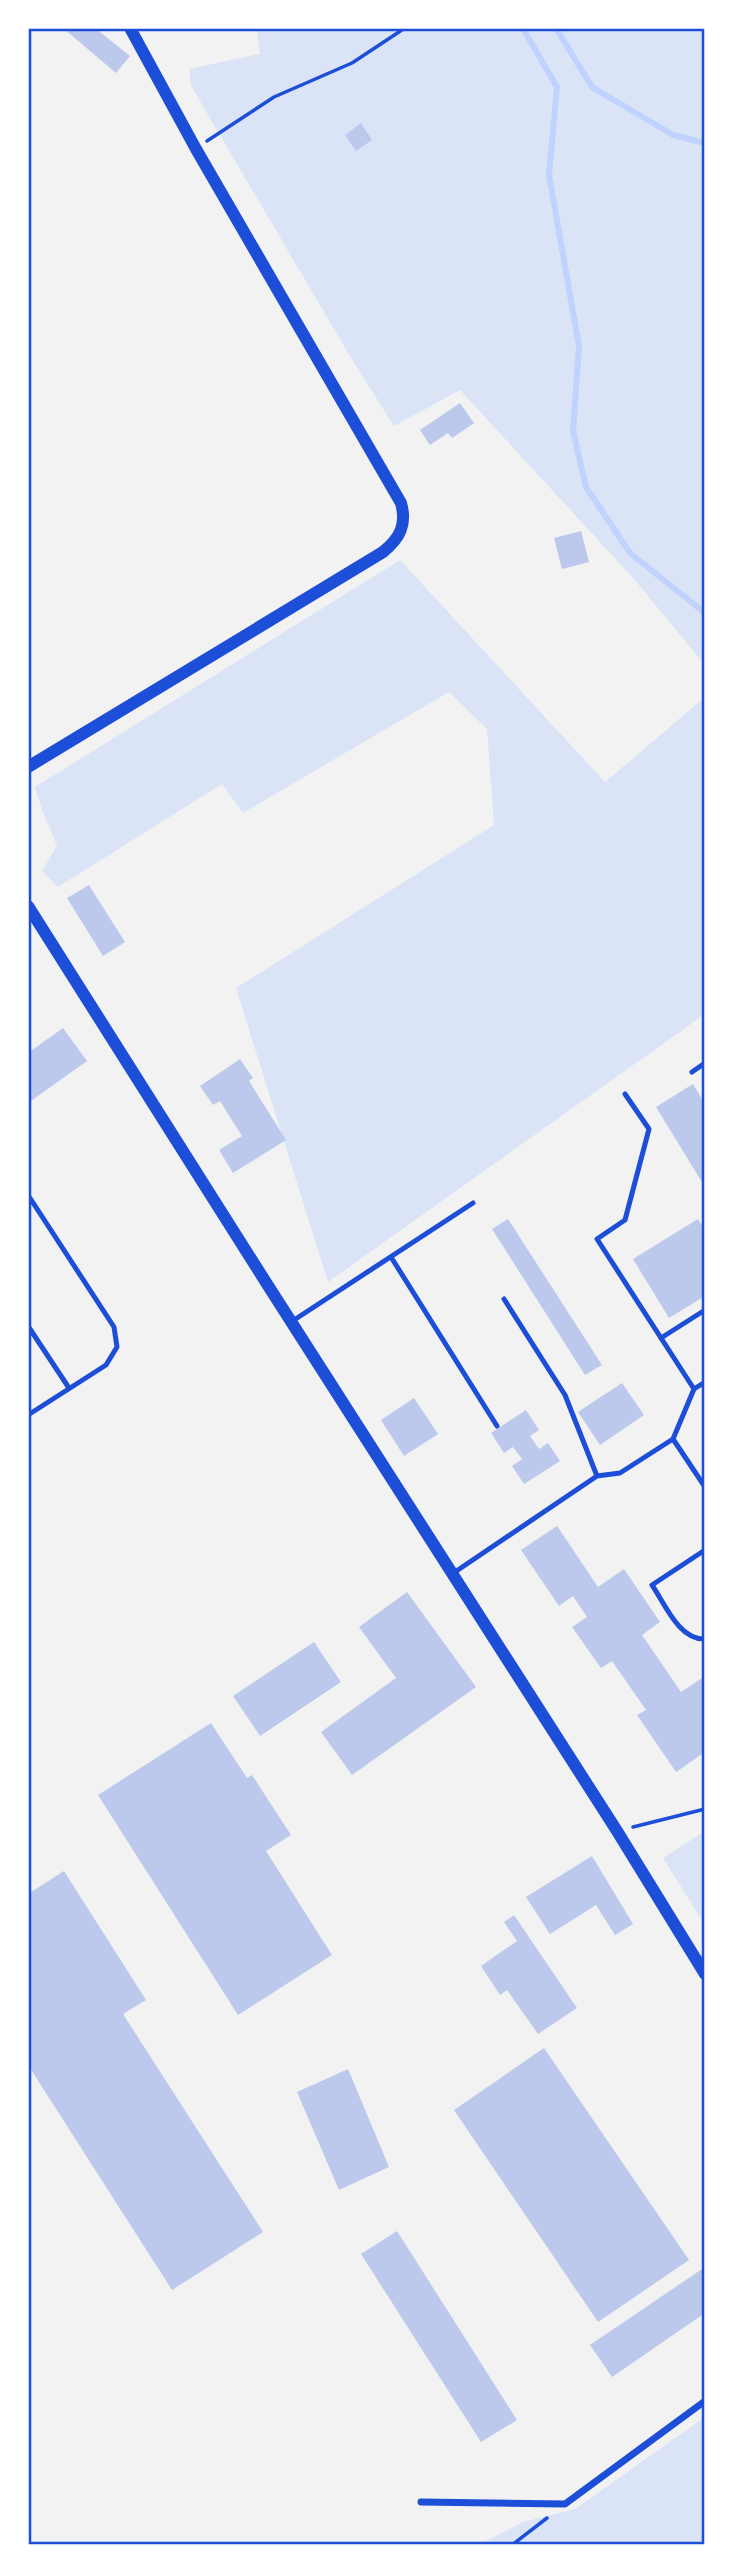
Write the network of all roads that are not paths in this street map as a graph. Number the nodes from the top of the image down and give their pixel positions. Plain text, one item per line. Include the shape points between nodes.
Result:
1 (130, 28) edge
2 (28, 767) edge
3 (28, 906) edge
4 (705, 1063) edge
5 (692, 1072) dead end
6 (625, 1094) dead end
7 (28, 1195) edge
8 (473, 1203) dead end
9 (391, 1257) junction
10 (504, 1299) dead end
11 (705, 1310) edge
12 (291, 1322) junction
13 (28, 1326) edge
14 (661, 1338) junction
15 (705, 1382) edge
16 (69, 1388) junction
17 (694, 1389) junction
18 (28, 1415) edge
19 (497, 1426) dead end
20 (673, 1438) junction
21 (597, 1476) junction
22 (705, 1487) edge
23 (705, 1550) edge
24 (452, 1574) junction
25 (705, 1639) edge
26 (705, 1974) edge
27 (705, 2402) edge
28 (421, 2502) dead end

1 - 2 street via 401,503 403,526 383,552
3 - 12 street
4 - 5 lane
6 - 14 lane via 649,1129 625,1220 597,1239
7 - 16 lane via 114,1327 117,1347 106,1365
8 - 9 lane
9 - 12 lane
9 - 19 lane
10 - 21 lane via 565,1395
11 - 14 lane
12 - 24 street
13 - 16 lane
14 - 17 lane
15 - 17 lane
16 - 18 lane
17 - 20 lane
20 - 21 lane via 620,1473
20 - 22 lane
21 - 24 lane
23 - 25 lane via 652,1585 682,1630
24 - 26 street
27 - 28 street via 565,2504

